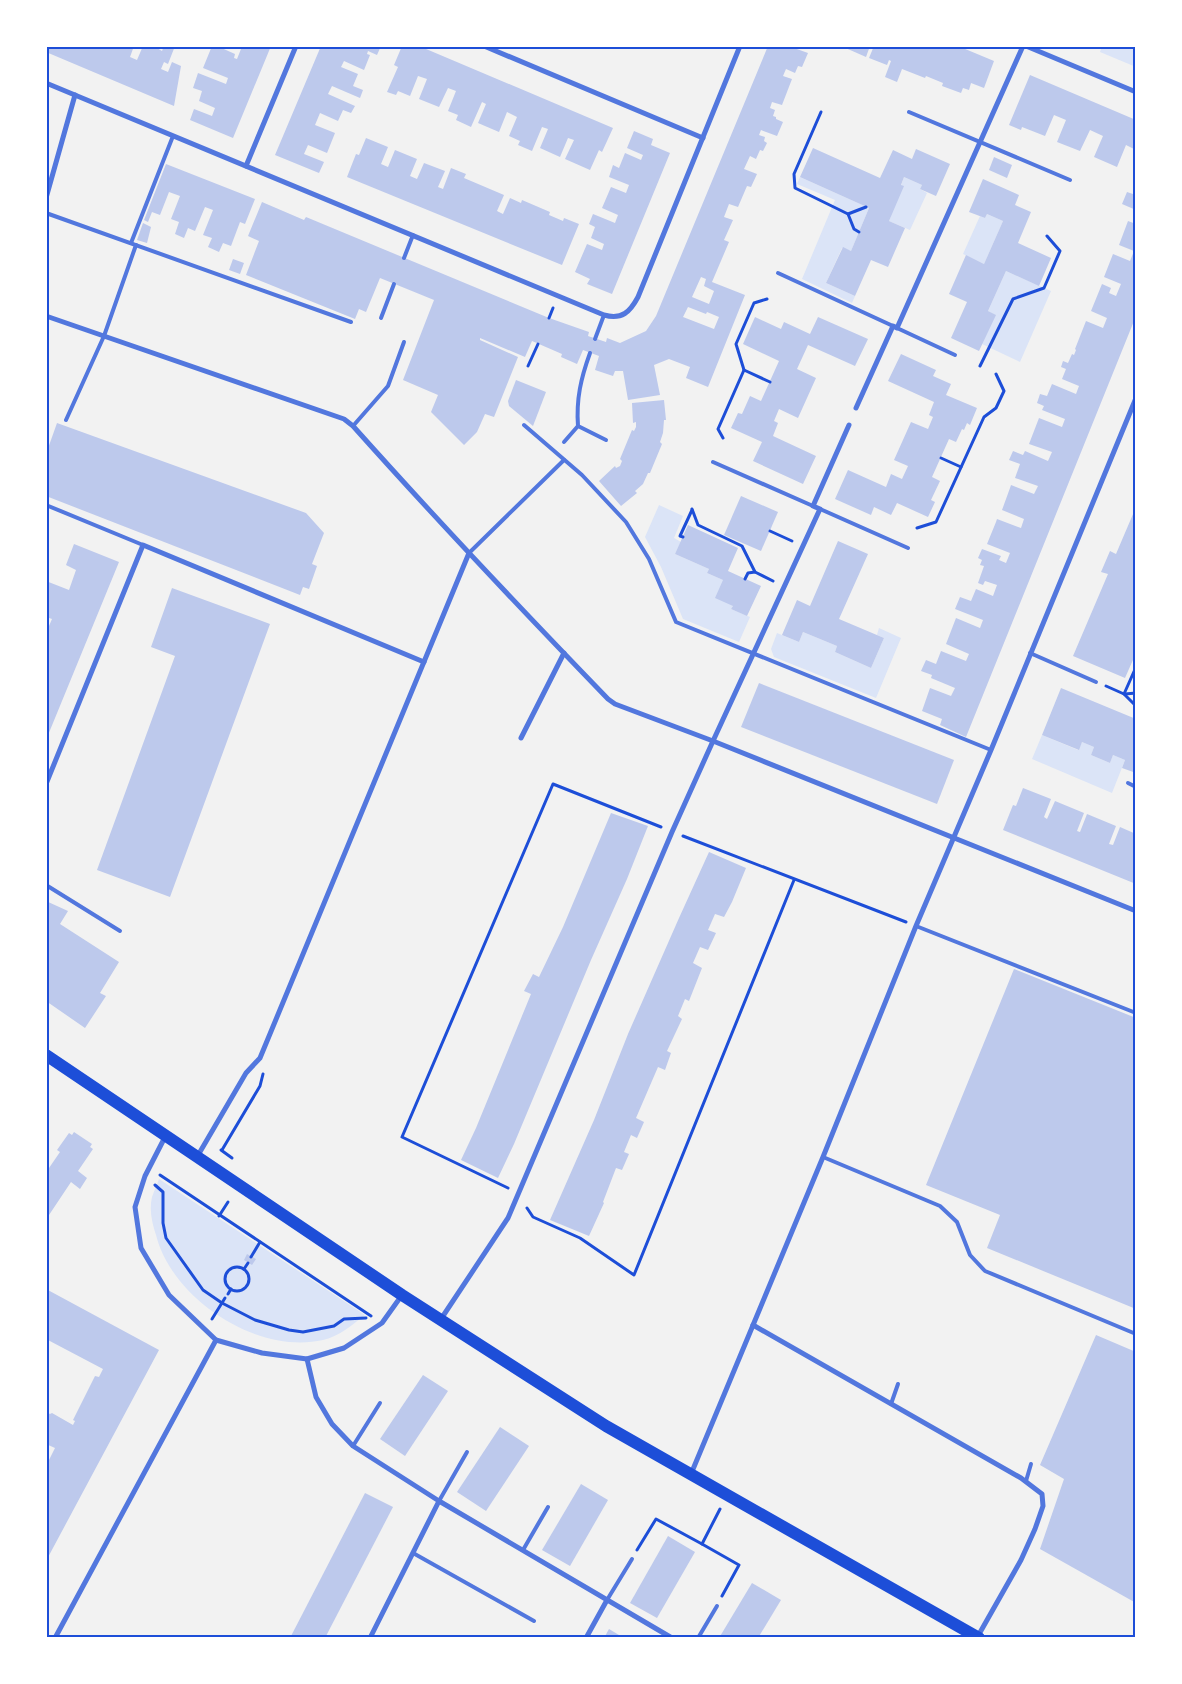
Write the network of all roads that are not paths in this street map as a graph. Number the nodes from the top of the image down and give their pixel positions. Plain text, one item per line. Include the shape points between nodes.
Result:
1 (296, 46) edge
2 (484, 46) edge
3 (740, 46) edge
4 (1025, 46) edge
5 (46, 83) edge
6 (1136, 92) edge
7 (75, 95) junction
8 (909, 112) dead end
9 (174, 136) junction
10 (703, 138) junction
11 (981, 142) junction
12 (246, 166) junction
13 (1070, 180) dead end
14 (46, 198) edge
15 (46, 214) edge
16 (413, 235) junction
17 (133, 244) junction
18 (404, 258) dead end
19 (778, 274) dead end
20 (394, 284) dead end
21 (604, 315) junction
22 (46, 316) edge
23 (381, 318) dead end
24 (351, 322) dead end
25 (895, 327) junction
26 (104, 336) junction
27 (595, 339) dead end
28 (404, 342) dead end
29 (590, 353) dead end
30 (955, 355) dead end
31 (1136, 398) edge
32 (856, 408) dead end
33 (66, 420) dead end
34 (524, 425) dead end
35 (849, 425) dead end
36 (353, 426) junction
37 (578, 426) junction
38 (606, 440) dead end
39 (564, 442) dead end
40 (564, 460) junction
41 (713, 462) dead end
42 (46, 505) edge
43 (813, 506) junction
44 (820, 509) junction
45 (143, 545) junction
46 (908, 548) dead end
47 (469, 553) junction
48 (564, 653) junction
49 (1030, 653) junction
50 (754, 655) junction
51 (424, 662) junction
52 (1096, 682) road end
53 (521, 738) dead end
54 (713, 741) junction
55 (990, 750) junction
56 (1128, 783) dead end
57 (46, 784) edge
58 (1136, 787) edge
59 (953, 838) junction
60 (46, 885) edge
61 (1136, 911) edge
62 (916, 926) junction
63 (120, 931) dead end
64 (1136, 1014) edge
65 (46, 1055) edge
66 (165, 1136) junction
67 (197, 1156) junction
68 (823, 1157) junction
69 (402, 1295) junction
70 (440, 1319) junction
71 (753, 1325) junction
72 (1136, 1334) edge
73 (216, 1340) junction
74 (307, 1359) junction
75 (898, 1384) dead end
76 (380, 1402) dead end
77 (891, 1404) junction
78 (354, 1446) junction
79 (467, 1452) dead end
80 (1031, 1464) dead end
81 (691, 1474) junction
82 (1026, 1481) junction
83 (439, 1501) junction
84 (548, 1507) dead end
85 (523, 1550) junction
86 (413, 1553) junction
87 (632, 1559) road end
88 (607, 1600) junction
89 (717, 1606) road end
90 (534, 1621) dead end
91 (978, 1637) edge
92 (55, 1638) edge
93 (370, 1638) edge
94 (586, 1638) edge
95 (672, 1638) edge
96 (698, 1638) edge

1 - 12 street
2 - 10 street
3 - 10 street
4 - 6 street
4 - 11 street
5 - 7 street
7 - 9 street
7 - 14 street
8 - 11 lane
9 - 12 street
9 - 17 lane
10 - 21 street via 632,308 618,316
11 - 13 lane
11 - 25 street
12 - 16 street
15 - 17 lane
16 - 18 lane
16 - 21 street
17 - 24 lane
17 - 26 lane
19 - 25 lane
20 - 23 lane
21 - 27 lane
22 - 26 street
25 - 30 lane
25 - 32 street
26 - 33 lane
26 - 36 street via 344,420
28 - 36 lane via 388,386
29 - 37 lane via 578,392
31 - 49 street
34 - 40 lane
35 - 43 street
36 - 47 street
37 - 38 lane
37 - 39 lane
40 - 47 lane
40 - 50 lane via 626,522 649,559 676,622
41 - 43 lane
42 - 45 lane
43 - 44 street
44 - 46 lane
44 - 50 street
45 - 51 street
45 - 57 street
47 - 48 street
47 - 51 street
48 - 53 street
48 - 54 street via 615,704
49 - 52 lane
49 - 55 street
50 - 54 street
50 - 55 lane
51 - 67 street via 260,1058 246,1073
54 - 59 street
54 - 70 street via 508,1218
55 - 59 street
56 - 58 lane
59 - 61 street
59 - 62 street
60 - 63 lane
62 - 64 lane
62 - 68 street
65 - 66 main road
66 - 67 main road
66 - 73 street via 145,1176 135,1208 141,1248 169,1295
67 - 69 main road
68 - 71 street
68 - 72 lane via 940,1206 957,1222 970,1255 984,1271
69 - 70 main road
69 - 74 street via 382,1323 344,1348
70 - 81 main road via 606,1426
71 - 77 street
71 - 81 street
73 - 74 street via 262,1353
73 - 92 street
74 - 78 street via 316,1397 332,1424
75 - 77 lane
76 - 78 lane
77 - 82 street
78 - 83 street
79 - 83 lane
80 - 82 lane
81 - 91 main road
82 - 91 street via 1042,1494 1043,1506 1036,1529
83 - 85 street
83 - 86 street
84 - 85 lane
85 - 88 street
86 - 90 lane
86 - 93 street
87 - 88 lane
88 - 94 street
88 - 95 street
89 - 96 lane

